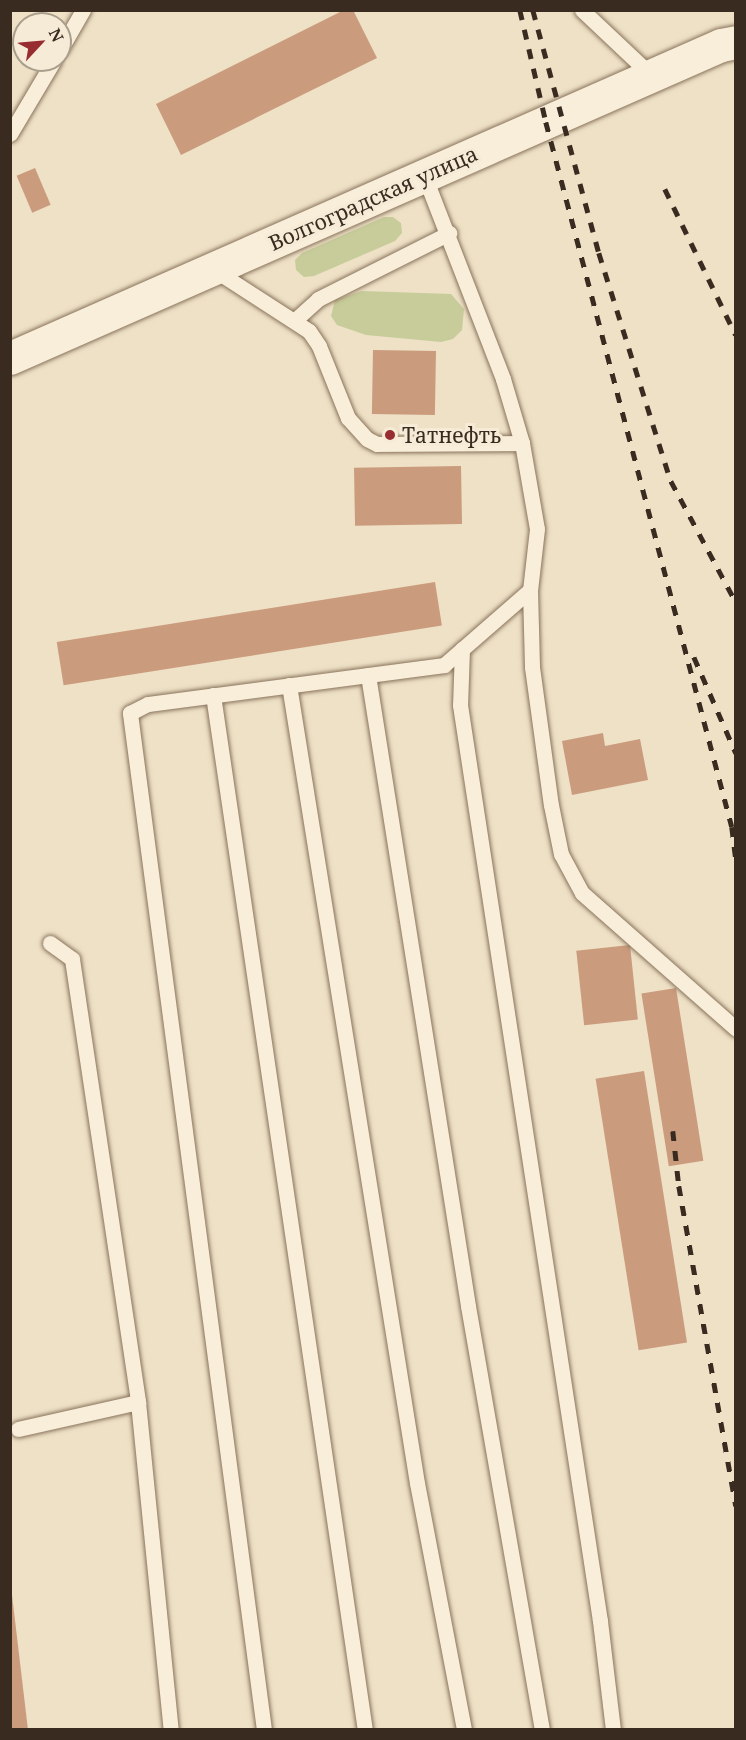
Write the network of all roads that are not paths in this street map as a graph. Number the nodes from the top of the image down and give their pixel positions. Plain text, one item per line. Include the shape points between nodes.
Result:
1 (83, 10) edge
2 (582, 10) edge
3 (72, 29) edge
4 (735, 42) edge
5 (47, 72) edge
6 (652, 76) junction
7 (10, 134) edge
8 (424, 176) junction
9 (449, 233) junction
10 (213, 269) junction
11 (295, 320) junction
12 (10, 358) edge
13 (522, 443) junction
14 (530, 590) junction
15 (462, 650) junction
16 (368, 675) junction
17 (289, 685) junction
18 (213, 695) junction
19 (50, 943) dead end
20 (735, 1029) edge
21 (138, 1402) junction
22 (18, 1429) dead end
23 (171, 1730) edge
24 (264, 1730) edge
25 (365, 1730) edge
26 (464, 1730) edge
27 (542, 1730) edge
28 (612, 1730) edge

1 - 3 lane
2 - 6 lane
4 - 6 main road, Волгоградская улица
5 - 7 lane
6 - 8 main road, Волгоградская улица
8 - 9 lane
8 - 10 main road, Волгоградская улица
9 - 11 lane via 318,299
9 - 13 lane
10 - 11 lane
10 - 12 main road, Волгоградская улица
11 - 13 lane via 319,346 348,418 367,439 377,444
13 - 14 lane via 537,529
14 - 15 lane
14 - 20 lane via 532,666 561,854 582,893
15 - 16 lane via 444,665
15 - 28 lane via 460,705 600,1621
16 - 17 lane
16 - 27 lane via 470,1317
17 - 18 lane
17 - 26 lane via 417,1483
18 - 24 lane via 148,704 130,713
18 - 25 lane
19 - 21 lane via 72,958
21 - 22 lane
21 - 23 lane

